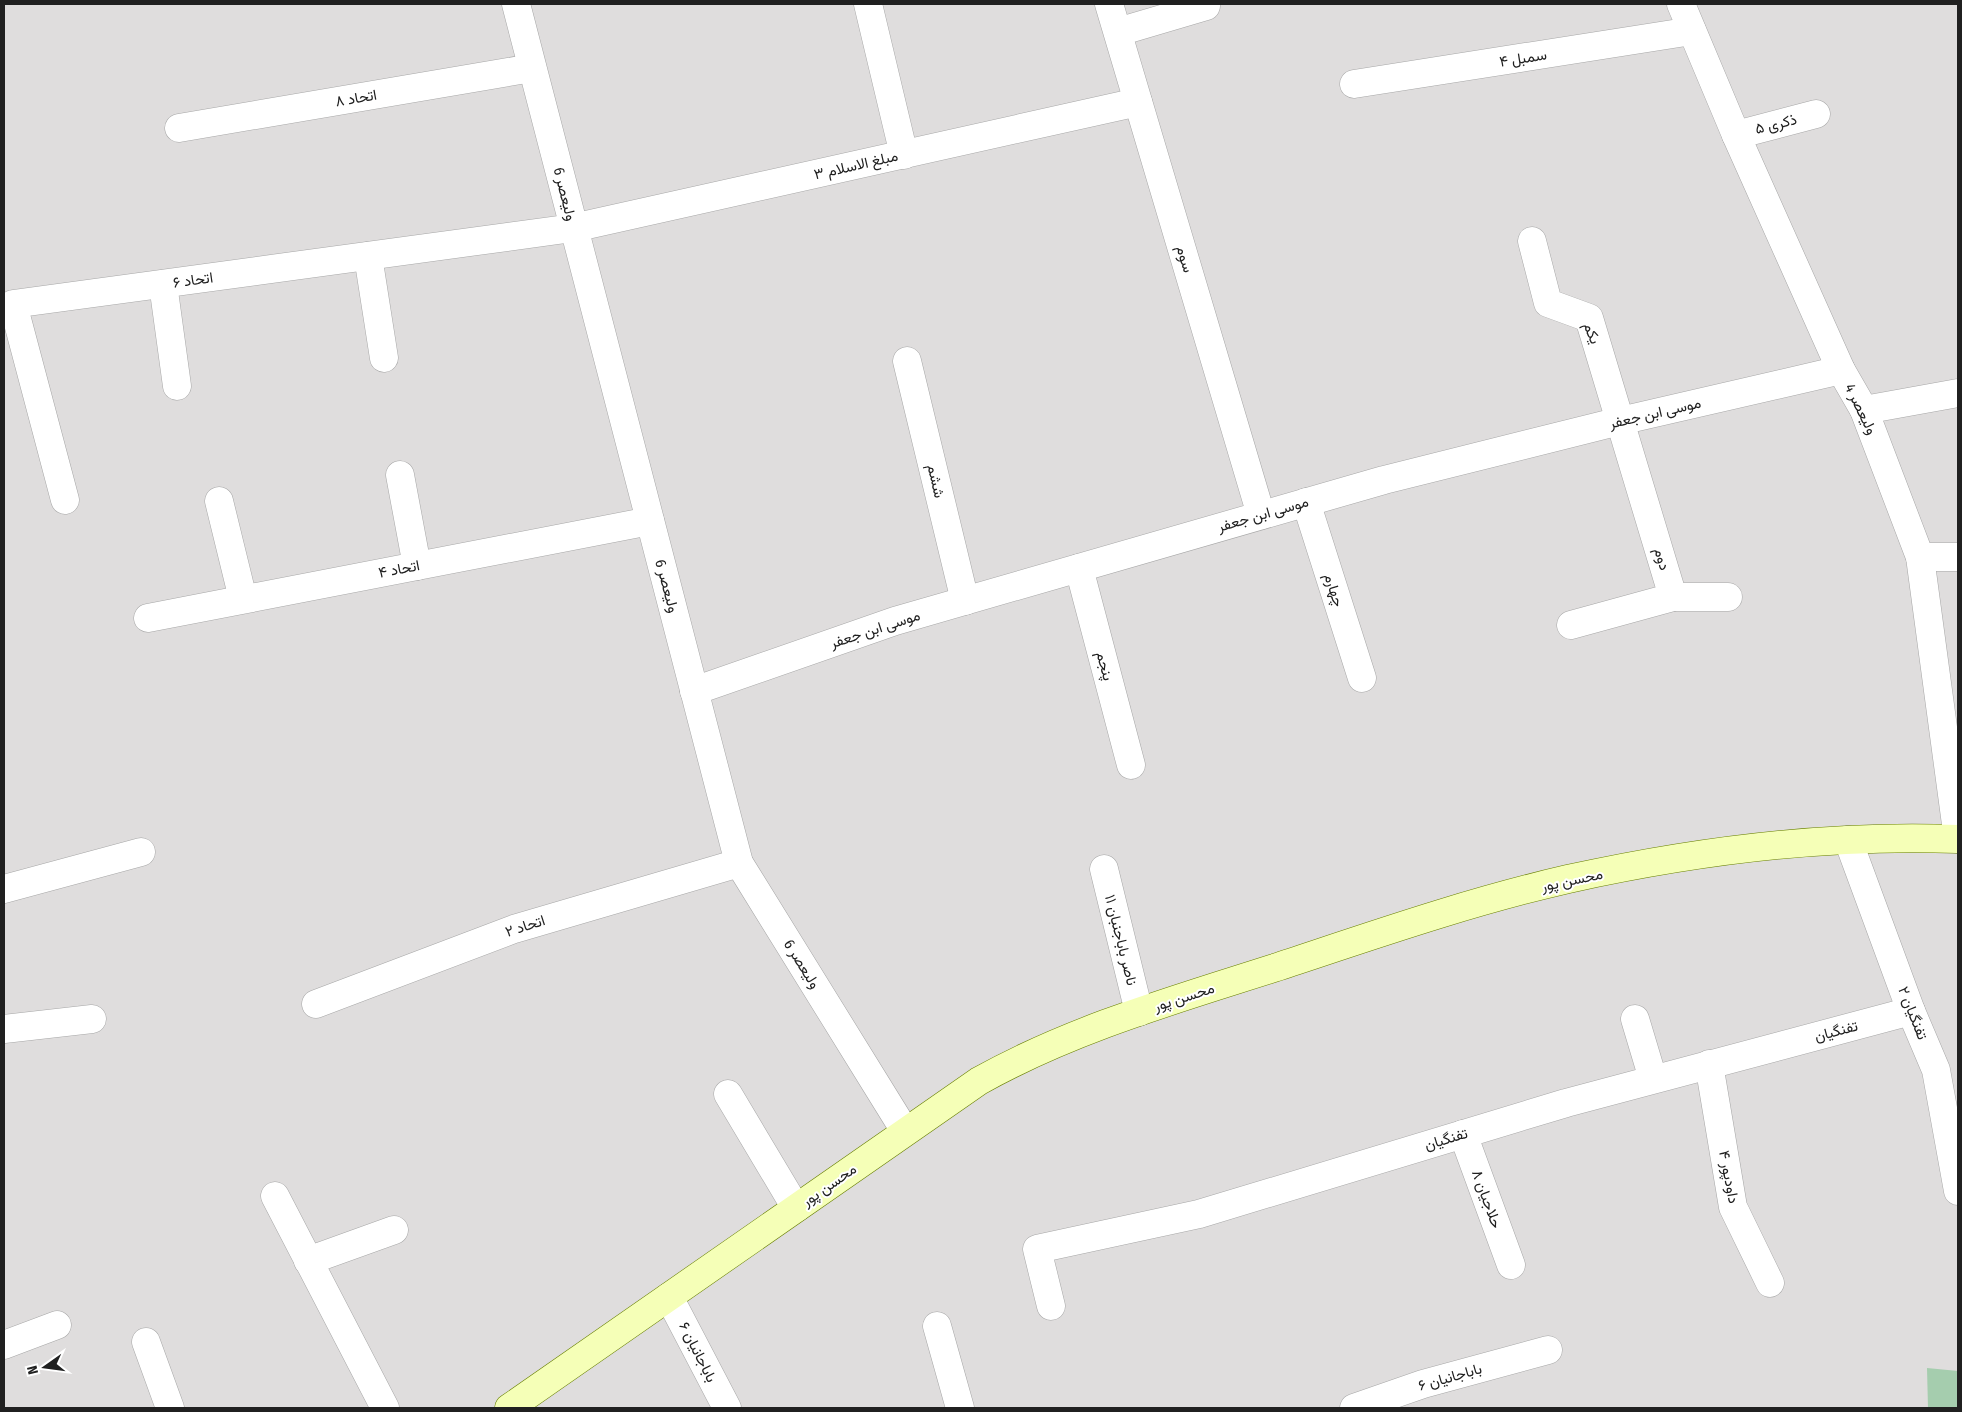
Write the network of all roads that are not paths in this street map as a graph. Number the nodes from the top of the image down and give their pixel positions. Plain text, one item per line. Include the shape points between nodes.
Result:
1 (516, 4) edge
2 (868, 4) edge
3 (1109, 4) edge
4 (1206, 6) dead end
5 (1688, 12) edge
6 (1118, 32) junction
7 (532, 68) junction
8 (1354, 84) dead end
9 (1138, 102) junction
10 (1816, 114) dead end
11 (179, 128) dead end
12 (1736, 134) junction
13 (904, 154) junction
14 (573, 228) junction
15 (1532, 240) dead end
16 (368, 256) junction
17 (163, 284) junction
18 (9, 304) edge
19 (384, 358) dead end
20 (907, 361) dead end
21 (1841, 370) junction
22 (177, 386) dead end
23 (1958, 393) edge
24 (1864, 410) junction
25 (1620, 421) junction
26 (400, 475) dead end
27 (65, 500) dead end
28 (219, 501) dead end
29 (1306, 502) junction
30 (1261, 515) junction
31 (650, 521) junction
32 (1920, 557) junction
33 (1958, 557) edge
34 (417, 566) junction
35 (1079, 568) junction
36 (1673, 597) junction
37 (1728, 597) dead end
38 (243, 599) junction
39 (964, 601) junction
40 (148, 618) dead end
41 (1572, 625) dead end
42 (1362, 678) dead end
43 (694, 691) junction
44 (1131, 765) dead end
45 (1958, 839) edge
46 (1848, 840) junction
47 (141, 852) dead end
48 (739, 863) junction
49 (1104, 868) dead end
50 (4, 889) edge
51 (316, 1004) dead end
52 (1911, 1011) junction
53 (1138, 1012) junction
54 (92, 1019) dead end
55 (1635, 1019) dead end
56 (4, 1028) edge
57 (1709, 1064) junction
58 (1653, 1080) junction
59 (728, 1094) dead end
60 (905, 1131) junction
61 (1463, 1134) junction
62 (1958, 1191) edge
63 (275, 1196) dead end
64 (796, 1208) junction
65 (394, 1230) dead end
66 (308, 1261) junction
67 (1511, 1264) dead end
68 (1770, 1284) dead end
69 (669, 1296) junction
70 (1051, 1306) dead end
71 (57, 1324) dead end
72 (937, 1326) dead end
73 (146, 1342) dead end
74 (4, 1346) edge
75 (1548, 1350) dead end
76 (170, 1408) edge
77 (385, 1408) edge
78 (509, 1408) edge
79 (727, 1408) edge
80 (960, 1408) edge
81 (1354, 1408) edge

1 - 7 street, ولیعصر 6
2 - 13 street
3 - 6 street, سوم
4 - 6 street
5 - 8 street, سمبل ۴
5 - 12 street, ولیعصر 4
6 - 9 street, سوم
7 - 11 street, اتحاد ۸
7 - 14 street, ولیعصر 6
9 - 13 street, مبلغ الاسلام ۳
9 - 30 street, سوم
10 - 12 street, ذکری ۵
12 - 21 street, ولیعصر 4
13 - 14 street, مبلغ الاسلام ۳
14 - 16 street, اتحاد ۶
14 - 31 street, ولیعصر 6
15 - 25 street, یکم via 1548,303 1589,318
16 - 17 street, اتحاد ۶
16 - 19 street
17 - 18 street, اتحاد ۶
17 - 22 street
18 - 27 street, اتحاد ۶
20 - 39 street, ششم
21 - 24 street, ولیعصر 4
21 - 25 street, موسی ابن جعفر
23 - 24 street
24 - 32 street, ولیعصر 4
25 - 29 street, موسی ابن جعفر
25 - 36 street, دوم
26 - 34 street
28 - 38 street
29 - 30 street, موسی ابن جعفر
29 - 42 street, چهارم
30 - 35 street, موسی ابن جعفر
31 - 34 street, اتحاد ۴
31 - 43 street, ولیعصر 6
32 - 33 street
32 - 45 street, ولیعصر 4
34 - 38 street, اتحاد ۴
35 - 39 street, موسی ابن جعفر
35 - 44 street, پنجم
36 - 37 street
36 - 41 street
38 - 40 street, اتحاد ۴
39 - 43 street, موسی ابن جعفر via 895,621
43 - 48 street, ولیعصر 6
45 - 46 main road, محسن پور
46 - 52 street, تفنگیان ۲
46 - 53 main road, محسن پور via 1683,858 1568,879 1420,921
47 - 50 street
48 - 51 street, اتحاد ۲ via 514,929
48 - 60 street, ولیعصر 6
49 - 53 street, ناصر باباجنبان ۱۱
52 - 57 street, تفنگیان
52 - 62 street, تفنگیان ۲ via 1936,1070
53 - 60 main road, محسن پور via 1039,1049 979,1081
54 - 56 street
55 - 58 street
57 - 58 street, تفنگیان
57 - 68 street, داودپور ۴ via 1733,1206
58 - 61 street, تفنگیان
59 - 64 street
60 - 64 main road, محسن پور
61 - 67 street, حلاجیان ۸
61 - 70 street, تفنگیان via 1199,1214 1037,1249
63 - 66 street
64 - 69 main road, محسن پور
65 - 66 street
66 - 77 street
69 - 78 main road, محسن پور
69 - 79 street, باباجانیان ۶
71 - 74 street
72 - 80 street
73 - 76 street
75 - 81 street, باباجانیان ۶ via 1423,1384

